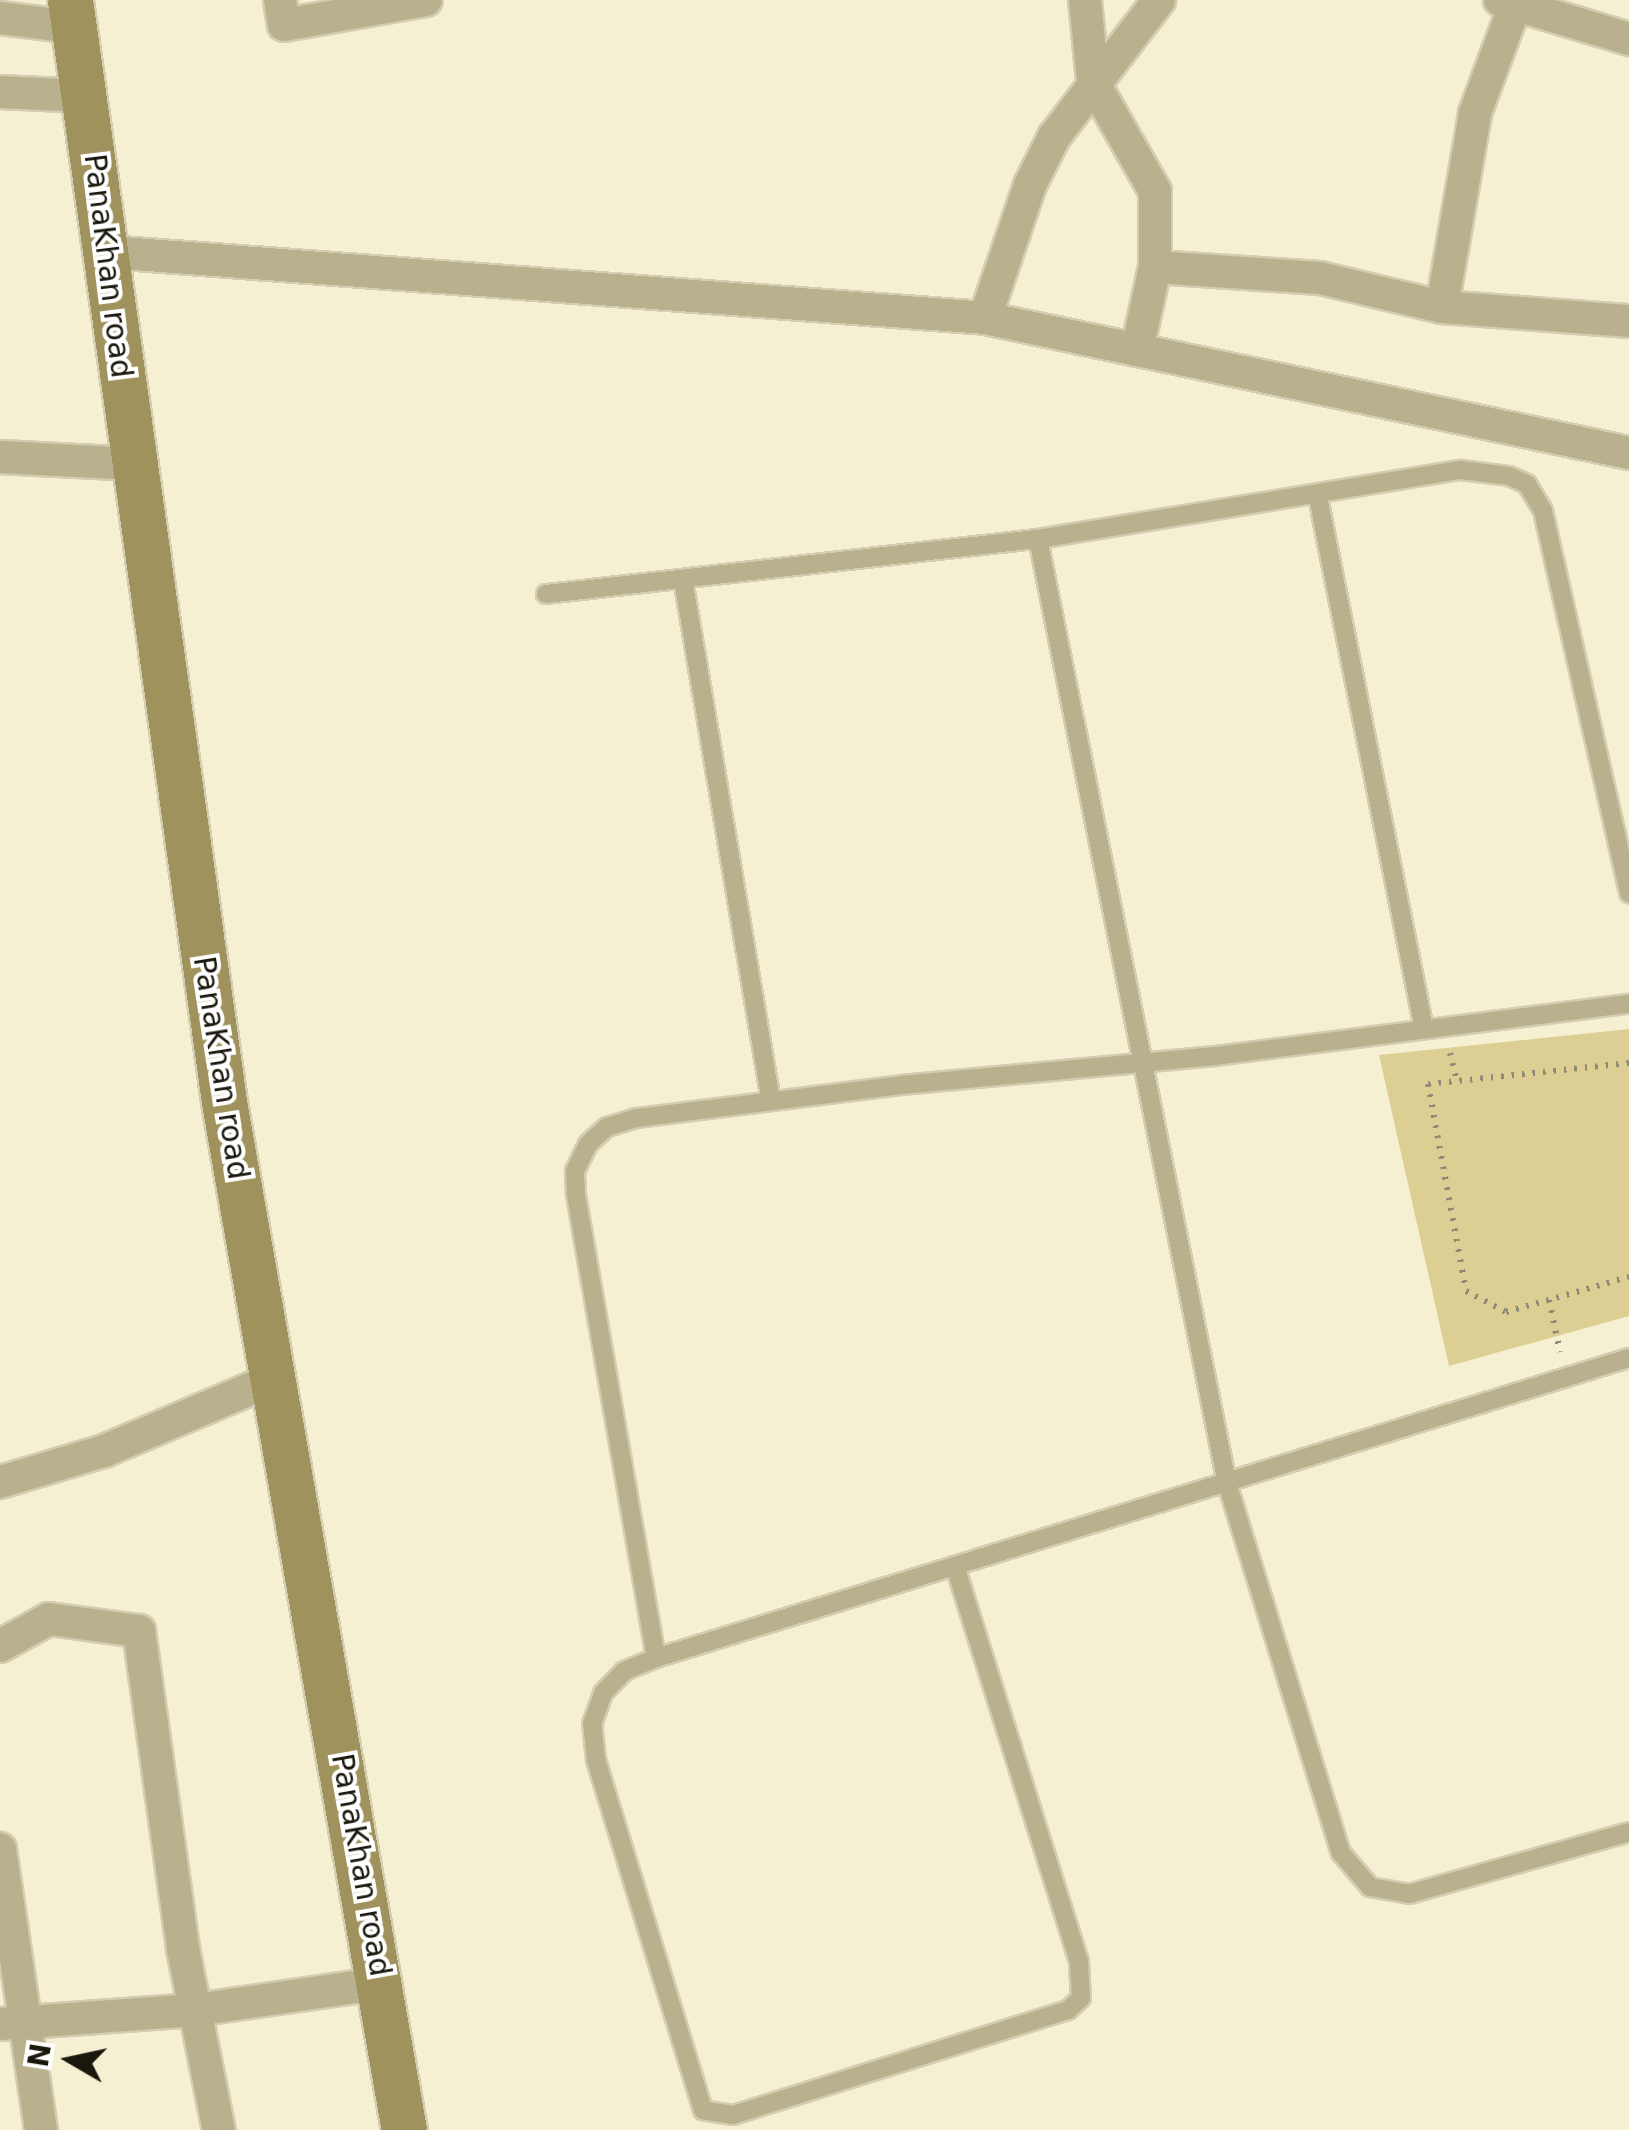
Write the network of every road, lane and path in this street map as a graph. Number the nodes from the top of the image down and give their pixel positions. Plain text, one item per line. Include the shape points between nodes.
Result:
1 (280, 0) edge
2 (1085, 0) edge
3 (1159, 0) edge
4 (411, 1) edge
5 (1511, 2) edge
6 (336, 8) edge
7 (72, 13) edge
8 (0, 18) edge
9 (1629, 38) edge
10 (1092, 82) junction
11 (0, 92) edge
12 (85, 96) junction
13 (108, 252) junction
14 (1155, 268) junction
15 (1442, 306) junction
16 (985, 318) junction
17 (1629, 321) edge
18 (1137, 350) junction
19 (1629, 452) edge
20 (0, 458) edge
21 (133, 464) junction
22 (1318, 497) junction
23 (1038, 538) junction
24 (683, 579) junction
25 (546, 594) dead end
26 (1629, 894) edge
27 (1629, 1004) edge
28 (1424, 1029) junction
29 (1141, 1063) junction
30 (1629, 1063) edge
31 (771, 1102) junction
32 (1629, 1277) edge
33 (1549, 1300) junction
34 (1626, 1359) edge
35 (1566, 1377) junction
36 (274, 1378) junction
37 (1629, 1380) edge
38 (0, 1482) edge
39 (1227, 1483) junction
40 (954, 1566) junction
41 (0, 1646) edge
42 (656, 1658) junction
43 (1629, 1832) edge
44 (0, 1849) edge
45 (382, 1983) junction
46 (195, 2010) junction
47 (12, 2024) edge
48 (40, 2130) edge
49 (218, 2130) edge
50 (404, 2130) edge

1 - 6 street via 284,25
2 - 10 street
3 - 10 street
4 - 6 street
5 - 9 street
5 - 15 street via 1471,133
7 - 8 street
7 - 12 street, PanaKhan road
10 - 14 street via 1155,191
10 - 16 street via 1030,186
11 - 12 street
12 - 13 street, PanaKhan road
13 - 16 street
13 - 21 street, PanaKhan road
14 - 15 street via 1320,278
14 - 18 street
15 - 17 street
16 - 18 street
18 - 19 street
20 - 21 street
21 - 36 street, PanaKhan road via 224,1102
22 - 23 lane
22 - 26 lane via 1461,470 1527,484 1542,511
22 - 28 lane
23 - 24 lane
23 - 29 lane
24 - 25 lane
24 - 31 lane
27 - 28 lane
28 - 29 lane
29 - 31 lane
29 - 39 lane
30 - 33 path via 1428,1084 1466,1291 1506,1312
31 - 42 lane via 607,1127 588,1144 575,1171
32 - 33 path
33 - 35 path
34 - 35 lane
34 - 37 lane
35 - 39 lane
36 - 38 street via 104,1452
36 - 45 street, PanaKhan road
39 - 40 lane
39 - 43 lane via 1341,1853 1370,1887 1409,1894 1454,1886
40 - 42 lane
40 - 42 lane via 1079,1962 1081,1998 1068,2010 732,2115 703,2110 695,2096 596,1760 592,1724 603,1693 624,1671
41 - 46 street via 49,1619 139,1631
44 - 47 street
45 - 46 street
45 - 50 street, PanaKhan road
46 - 47 street
46 - 49 street
47 - 48 street

